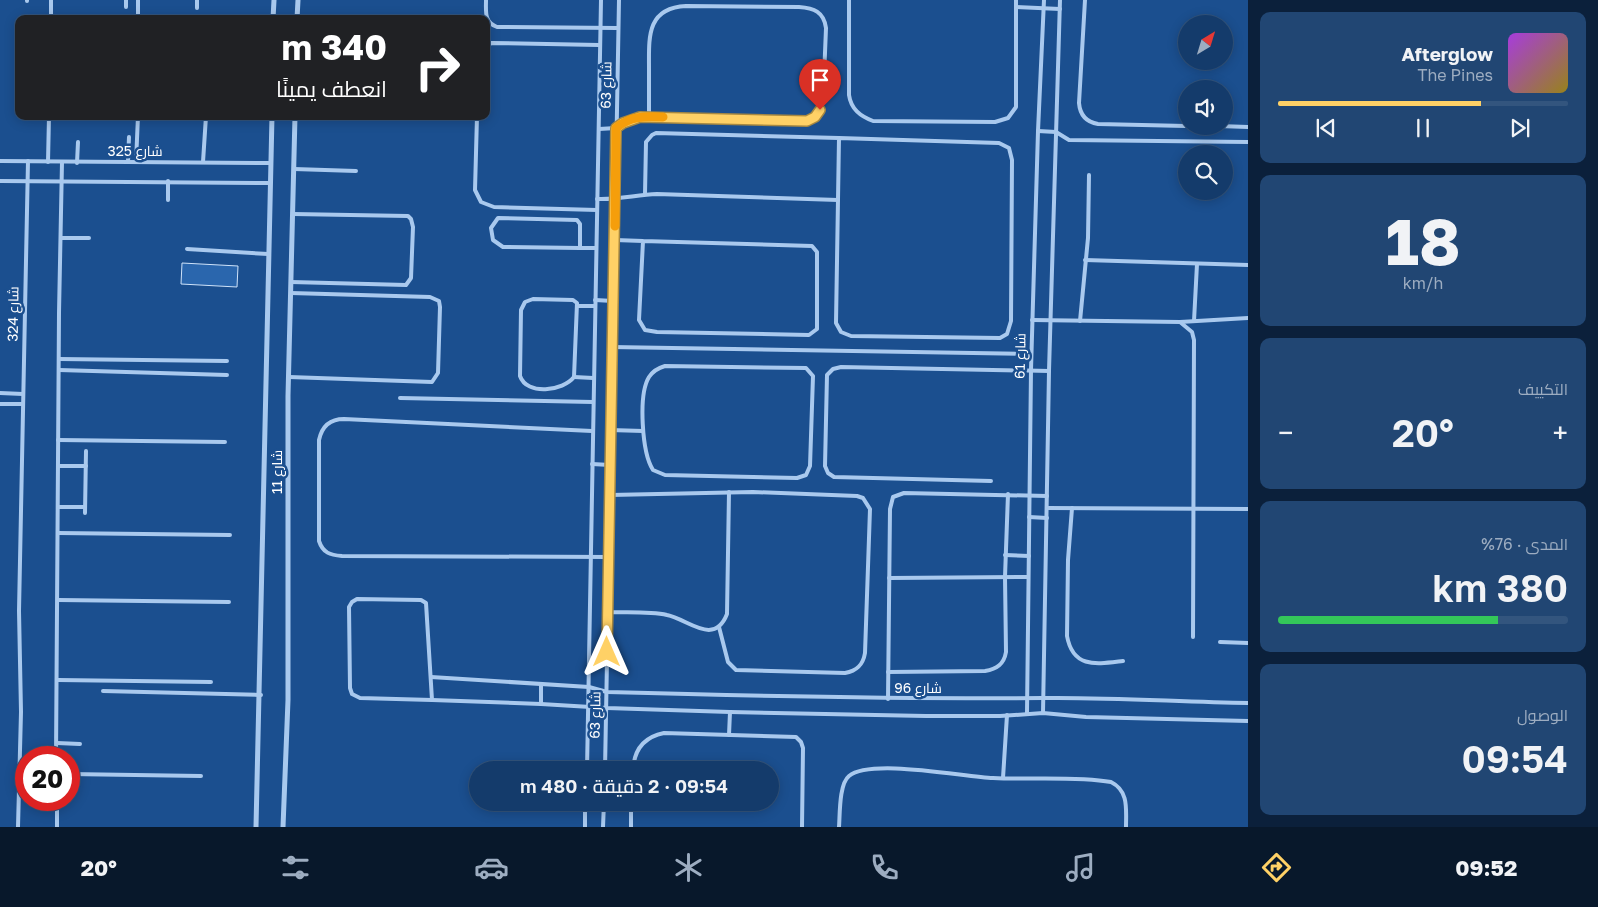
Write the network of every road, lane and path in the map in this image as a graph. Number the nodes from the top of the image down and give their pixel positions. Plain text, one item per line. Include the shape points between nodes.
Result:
1 (51, 0) edge
2 (126, 0) edge
3 (138, 0) edge
4 (197, 0) edge
5 (274, 0) edge
6 (298, 0) edge
7 (486, 0) edge
8 (601, 0) edge
9 (619, 0) edge
10 (849, 0) edge
11 (1016, 0) edge
12 (1044, 0) edge
13 (1060, 0) edge
14 (1085, 0) edge
15 (126, 7) dead end
16 (1016, 7) junction
17 (197, 8) dead end
18 (1044, 8) junction
19 (1060, 8) junction
20 (138, 14) dead end
21 (51, 15) edge
22 (273, 15) edge
23 (297, 15) edge
24 (486, 15) edge
25 (490, 23) edge
26 (600, 28) junction
27 (617, 28) junction
28 (490, 44) edge
29 (600, 45) junction
30 (649, 116) junction
31 (49, 120) edge
32 (138, 120) edge
33 (206, 120) edge
34 (272, 120) edge
35 (295, 120) edge
36 (477, 120) edge
37 (1178, 126) edge
38 (1233, 126) edge
39 (1248, 127) edge
40 (616, 128) junction
41 (599, 129) junction
42 (1038, 132) junction
43 (1056, 132) junction
44 (130, 137) dead end
45 (839, 138) junction
46 (78, 142) dead end
47 (1248, 142) edge
48 (0, 161) edge
49 (28, 161) junction
50 (48, 162) junction
51 (62, 162) junction
52 (128, 162) junction
53 (136, 162) junction
54 (203, 162) junction
55 (78, 163) junction
56 (270, 163) junction
57 (294, 169) junction
58 (356, 171) dead end
59 (1089, 176) dead end
60 (0, 181) edge
61 (28, 181) junction
62 (62, 182) junction
63 (168, 182) junction
64 (270, 183) junction
65 (645, 194) junction
66 (168, 200) dead end
67 (597, 200) junction
68 (616, 200) junction
69 (838, 200) junction
70 (597, 210) junction
71 (293, 214) junction
72 (61, 238) junction
73 (90, 238) dead end
74 (614, 240) junction
75 (643, 241) junction
76 (580, 248) junction
77 (596, 248) junction
78 (187, 249) dead end
79 (268, 254) junction
80 (1085, 260) junction
81 (1197, 264) junction
82 (1248, 265) edge
83 (291, 282) junction
84 (291, 293) junction
85 (595, 300) junction
86 (613, 301) junction
87 (577, 306) junction
88 (595, 306) junction
89 (1248, 318) edge
90 (1032, 320) junction
91 (1050, 321) junction
92 (1080, 321) junction
93 (1194, 321) junction
94 (1180, 322) junction
95 (612, 347) junction
96 (1031, 354) junction
97 (59, 359) junction
98 (227, 361) dead end
99 (59, 370) junction
100 (1031, 370) junction
101 (1049, 371) junction
102 (227, 375) dead end
103 (288, 377) junction
104 (574, 377) junction
105 (593, 378) junction
106 (0, 393) edge
107 (23, 394) junction
108 (400, 398) dead end
109 (593, 402) junction
110 (0, 404) edge
111 (22, 404) junction
112 (610, 430) junction
113 (592, 431) junction
114 (643, 431) junction
115 (58, 440) junction
116 (225, 442) dead end
117 (86, 451) dead end
118 (592, 464) junction
119 (610, 465) junction
120 (58, 466) junction
121 (86, 466) junction
122 (992, 481) dead end
123 (729, 492) junction
124 (1008, 494) junction
125 (610, 495) junction
126 (1030, 495) junction
127 (1047, 496) junction
128 (58, 507) junction
129 (85, 507) junction
130 (1047, 508) junction
131 (1072, 508) junction
132 (1194, 508) junction
133 (1248, 509) edge
134 (85, 513) dead end
135 (1029, 517) junction
136 (1047, 518) junction
137 (58, 533) junction
138 (230, 535) dead end
139 (1006, 555) junction
140 (1029, 556) junction
141 (589, 557) junction
142 (608, 557) junction
143 (1005, 577) junction
144 (1028, 577) junction
145 (889, 578) junction
146 (58, 600) junction
147 (228, 602) dead end
148 (607, 612) junction
149 (719, 627) junction
150 (1193, 638) dead end
151 (1220, 642) dead end
152 (1248, 643) edge
153 (1123, 661) dead end
154 (888, 672) junction
155 (431, 677) junction
156 (58, 680) junction
157 (211, 682) dead end
158 (541, 684) junction
159 (589, 687) junction
160 (103, 691) dead end
161 (607, 692) junction
162 (261, 695) junction
163 (1044, 698) junction
164 (888, 699) junction
165 (1027, 699) junction
166 (432, 700) junction
167 (1248, 702) edge
168 (541, 704) junction
169 (589, 707) junction
170 (607, 708) junction
171 (730, 712) junction
172 (1027, 713) junction
173 (1044, 713) junction
174 (1007, 715) junction
175 (1248, 721) edge
176 (729, 735) junction
177 (56, 743) joint
178 (80, 744) dead end
179 (586, 761) edge
180 (605, 761) edge
181 (633, 761) edge
182 (80, 774) edge
183 (201, 776) dead end
184 (1003, 778) junction
185 (57, 811) edge
186 (585, 811) edge
187 (604, 811) edge
188 (631, 811) edge
189 (18, 827) edge
190 (57, 827) edge
191 (256, 827) edge
192 (283, 827) edge
193 (584, 827) edge
194 (603, 827) edge
195 (630, 827) edge
196 (802, 827) edge
197 (839, 827) edge
198 (1126, 827) edge

1 - 21 lane
2 - 15 lane
3 - 20 lane
4 - 17 lane
5 - 22 street
6 - 23 street
7 - 24 lane
8 - 26 lane, شارع 63
9 - 27 lane, شارع 63
10 - 16 lane via 850,103 856,111 873,121 995,122 1008,118 1017,101
11 - 16 lane
12 - 18 lane, شارع 61
13 - 19 lane
14 - 37 lane via 1079,103 1082,115 1098,124
16 - 18 lane
18 - 19 lane
18 - 42 lane, شارع 61
19 - 43 lane
25 - 26 lane via 497,27
26 - 27 lane
26 - 29 lane, شارع 63
27 - 40 lane, شارع 63
28 - 29 lane
29 - 41 lane, شارع 63
30 - 30 lane via 807,121 815,117 823,102 825,21 815,10 808,8 686,6 668,10 660,15 650,30
30 - 40 lane via 631,119
31 - 50 lane
32 - 53 lane
33 - 54 lane
34 - 56 street, شارع 11
35 - 57 street, شارع 11
36 - 70 lane via 474,190 481,202 494,207
38 - 39 lane
40 - 41 lane
40 - 68 lane, شارع 63
41 - 67 lane, شارع 63
42 - 43 lane
42 - 90 lane, شارع 61
43 - 47 lane via 1069,140
43 - 91 lane
44 - 52 lane
45 - 65 lane via 656,133 646,142
45 - 69 lane
45 - 69 lane via 999,143 1009,148 1012,160 1011,322 1008,334 1000,338 851,336 841,332 836,323
46 - 55 lane
48 - 49 lane, شارع 325
49 - 50 lane, شارع 325
49 - 61 lane, شارع 324
50 - 51 lane, شارع 325
51 - 55 lane, شارع 325
51 - 62 lane
52 - 53 lane, شارع 325
52 - 55 lane, شارع 325
53 - 54 lane, شارع 325
54 - 56 lane, شارع 325
56 - 64 street, شارع 11
57 - 58 lane
57 - 71 street, شارع 11
59 - 80 lane
60 - 61 lane
61 - 62 lane
61 - 107 lane, شارع 324
62 - 63 lane
62 - 72 lane
63 - 64 lane
63 - 66 lane
64 - 79 street, شارع 11
65 - 68 lane
65 - 69 lane
67 - 68 lane
67 - 70 lane, شارع 63
68 - 74 lane, شارع 63
70 - 77 lane, شارع 63
71 - 83 street, شارع 11
71 - 83 lane via 408,216 413,227 411,278 406,285
72 - 73 lane
72 - 97 lane
74 - 75 lane
74 - 86 lane, شارع 63
75 - 75 lane via 639,320 645,330 809,335 817,330 817,252 812,246
76 - 76 lane via 503,247 493,240 491,228 498,218 577,220 580,224
76 - 77 lane
77 - 85 lane, شارع 63
78 - 79 lane
79 - 162 street, شارع 11
80 - 81 lane
80 - 92 lane
81 - 82 lane
81 - 93 lane
83 - 84 street, شارع 11
84 - 103 street, شارع 11
84 - 103 lane via 436,299 440,307 438,373 432,382
85 - 86 lane
85 - 88 lane, شارع 63
86 - 95 lane, شارع 63
87 - 88 lane
87 - 104 lane
87 - 104 lane via 574,300 533,299 525,302 521,310 522,381 532,387 557,388
88 - 105 lane, شارع 63
89 - 93 lane
90 - 91 lane
90 - 96 lane, شارع 61
91 - 92 lane
91 - 101 lane
92 - 94 lane
93 - 94 lane
94 - 132 lane via 1192,332 1194,340
95 - 96 lane
95 - 112 lane, شارع 63
96 - 100 lane, شارع 61
97 - 98 lane
97 - 99 lane
99 - 102 lane
99 - 115 lane
100 - 101 lane
100 - 122 lane via 841,367 832,369 827,375 825,466 834,477
100 - 126 lane, شارع 61
101 - 127 lane
103 - 192 street, شارع 11 via 288,700
104 - 105 lane
105 - 109 lane, شارع 63
106 - 107 lane
107 - 111 lane, شارع 324
108 - 109 lane
109 - 113 lane, شارع 63
110 - 111 lane
111 - 189 lane, شارع 324
112 - 114 lane
112 - 119 lane, شارع 63
113 - 118 lane, شارع 63
113 - 141 lane via 344,418 324,426 319,440 319,541 329,554
114 - 114 lane via 647,457 653,470 659,474 802,477 810,466 813,376 801,367 665,366 654,371 647,382
115 - 116 lane
115 - 120 lane
117 - 121 lane
118 - 119 lane
118 - 141 lane, شارع 63
119 - 125 lane, شارع 63
120 - 121 lane
120 - 128 lane
121 - 129 lane
123 - 125 lane
123 - 149 lane via 728,614
123 - 149 lane via 857,496 868,503 864,659 857,669 845,673 742,672 728,662
124 - 126 lane
124 - 139 lane
124 - 145 lane via 896,495 891,505
125 - 142 lane, شارع 63
126 - 127 lane
126 - 135 lane, شارع 61
127 - 130 lane
128 - 129 lane
128 - 137 lane
129 - 134 lane
130 - 131 lane
130 - 136 lane
131 - 132 lane
131 - 153 lane via 1068,645 1080,660 1089,663
132 - 133 lane
132 - 150 lane
135 - 136 lane
135 - 140 lane, شارع 61
136 - 163 lane
137 - 138 lane
137 - 146 lane
139 - 140 lane
139 - 143 lane
140 - 144 lane, شارع 61
141 - 142 lane
141 - 159 lane, شارع 63
142 - 148 lane, شارع 63
143 - 144 lane
143 - 145 lane
143 - 154 lane via 1006,652 998,668 985,671
144 - 165 lane, شارع 61
145 - 154 lane
146 - 147 lane
146 - 156 lane
148 - 149 lane via 666,615 699,629
148 - 161 lane, شارع 63
151 - 152 lane
154 - 164 lane
155 - 158 lane, شارع 96
155 - 166 lane
155 - 166 lane, شارع 96 via 427,605 424,602 356,599 352,602 349,607 352,694 360,698
156 - 157 lane
156 - 177 lane
158 - 159 lane, شارع 96
158 - 168 lane
159 - 161 lane, شارع 96
159 - 169 lane, شارع 63
160 - 162 lane
161 - 164 lane, شارع 96
161 - 170 lane, شارع 63
162 - 191 street, شارع 11
163 - 165 lane, شارع 96
163 - 167 lane, شارع 96
163 - 173 lane
164 - 165 lane, شارع 96
165 - 172 lane, شارع 61
166 - 168 lane, شارع 96
168 - 169 lane, شارع 96
169 - 170 lane, شارع 96
169 - 179 lane, شارع 63
170 - 171 lane, شارع 96
170 - 180 lane, شارع 63
171 - 174 lane, شارع 96
171 - 176 lane
172 - 173 lane, شارع 96
172 - 174 lane, شارع 96
173 - 175 lane, شارع 96
174 - 184 lane
176 - 181 lane via 657,734 640,746
176 - 196 lane via 789,736 800,742 803,748
177 - 178 lane
182 - 183 lane
184 - 197 lane via 898,769 857,772 848,776 843,786
184 - 198 lane via 1111,782 1125,797
185 - 190 lane
186 - 193 lane
187 - 194 lane
188 - 195 lane

